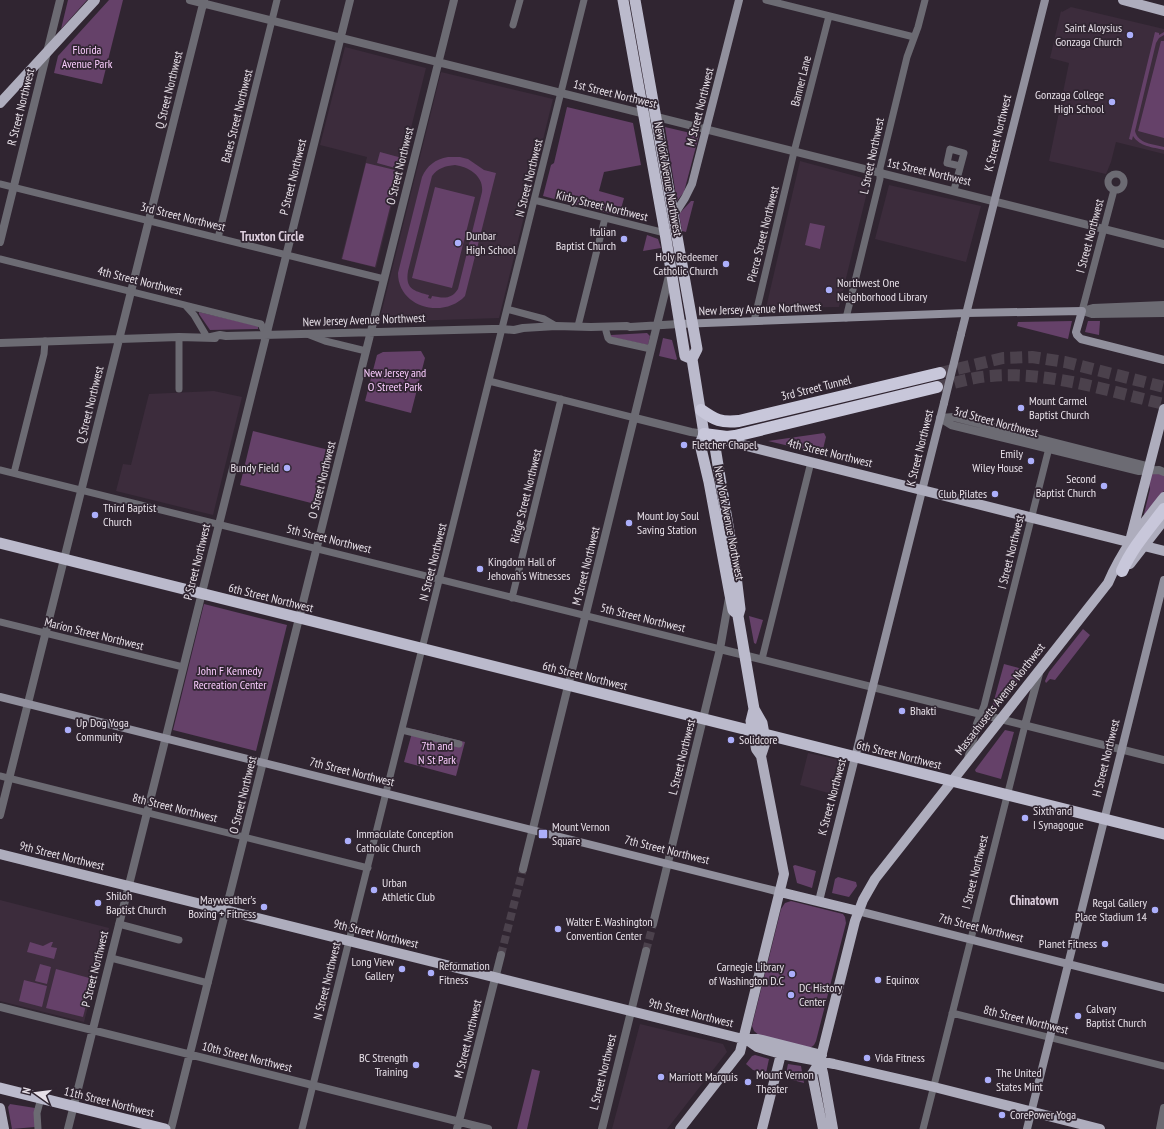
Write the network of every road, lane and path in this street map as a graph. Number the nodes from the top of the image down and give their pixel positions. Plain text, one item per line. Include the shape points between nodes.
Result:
1 (60, 0) edge
2 (95, 0) edge
3 (190, 0) edge
4 (277, 0) edge
5 (350, 0) edge
6 (454, 0) edge
7 (520, 0) edge
8 (584, 0) edge
9 (623, 0) edge
10 (635, 0) edge
11 (739, 0) edge
12 (766, 0) edge
13 (925, 0) edge
14 (1045, 0) edge
15 (1124, 0) edge
16 (1150, 0) edge
17 (204, 2) edge
18 (1164, 4) edge
19 (1164, 11) edge
20 (829, 16) junction
21 (272, 21) junction
22 (513, 25) dead end
23 (340, 38) junction
24 (914, 38) junction
25 (47, 53) junction
26 (438, 63) junction
27 (561, 93) junction
28 (1, 101) edge
29 (644, 114) junction
30 (656, 117) junction
31 (707, 130) junction
32 (794, 152) junction
33 (960, 166) dead end
34 (880, 173) junction
35 (0, 184) edge
36 (14, 187) junction
37 (954, 190) junction
38 (1114, 190) dead end
39 (534, 200) junction
40 (995, 201) junction
41 (674, 215) junction
42 (605, 218) junction
43 (149, 221) junction
44 (1104, 229) junction
45 (665, 233) junction
46 (218, 238) junction
47 (0, 242) edge
48 (1164, 244) edge
49 (286, 255) junction
50 (0, 259) edge
51 (671, 270) junction
52 (384, 279) junction
53 (131, 292) junction
54 (186, 305) junction
55 (1164, 305) edge
56 (507, 309) junction
57 (1082, 311) junction
58 (966, 313) junction
59 (1164, 313) edge
60 (846, 318) junction
61 (754, 321) junction
62 (692, 323) junction
63 (679, 324) junction
64 (556, 326) junction
65 (578, 326) junction
66 (656, 326) junction
67 (630, 327) junction
68 (502, 329) junction
69 (606, 331) junction
70 (371, 332) junction
71 (305, 334) junction
72 (266, 335) junction
73 (179, 337) junction
74 (209, 337) junction
75 (119, 339) junction
76 (45, 342) junction
77 (0, 343) edge
78 (651, 349) junction
79 (366, 351) junction
80 (692, 359) junction
81 (1164, 360) edge
82 (940, 373) tunnel mouth
83 (489, 381) junction
84 (937, 387) tunnel mouth
85 (179, 389) dead end
86 (561, 400) junction
87 (701, 410) junction
88 (1164, 410) edge
89 (635, 418) junction
90 (940, 418) junction
91 (704, 434) junction
92 (1049, 445) junction
93 (811, 462) junction
94 (1149, 469) junction
95 (0, 470) edge
96 (1164, 472) edge
97 (14, 473) junction
98 (81, 490) junction
99 (923, 490) junction
100 (1164, 497) edge
101 (1164, 509) edge
102 (1032, 518) junction
103 (1164, 520) edge
104 (219, 524) junction
105 (0, 543) edge
106 (1137, 544) junction
107 (317, 548) junction
108 (1164, 551) edge
109 (64, 560) junction
110 (1122, 571) joint
111 (440, 580) junction
112 (1164, 580) edge
113 (1108, 583) junction
114 (202, 594) junction
115 (730, 595) junction
116 (512, 598) junction
117 (586, 616) junction
118 (738, 616) junction
119 (300, 618) junction
120 (0, 622) edge
121 (46, 633) junction
122 (422, 649) junction
123 (720, 649) junction
124 (744, 655) junction
125 (762, 659) junction
126 (183, 667) junction
127 (1041, 668) junction
128 (568, 685) junction
129 (873, 687) junction
130 (0, 697) edge
131 (28, 704) junction
132 (981, 714) junction
133 (703, 719) junction
134 (1001, 719) junction
135 (1025, 725) junction
136 (402, 730) junction
137 (758, 733) junction
138 (166, 739) junction
139 (459, 744) dead end
140 (1122, 749) junction
141 (856, 757) junction
142 (1164, 760) edge
143 (967, 762) junction
144 (264, 763) junction
145 (0, 776) edge
146 (9, 778) junction
147 (952, 781) junction
148 (386, 794) junction
149 (1007, 795) junction
150 (147, 812) junction
151 (0, 815) edge
152 (1104, 820) junction
153 (532, 830) junction
154 (1164, 834) edge
155 (246, 837) junction
156 (0, 854) edge
157 (668, 864) junction
158 (368, 868) junction
159 (523, 869) tunnel mouth
160 (129, 886) junction
161 (780, 892) junction
162 (819, 901) junction
163 (227, 910) junction
164 (858, 911) junction
165 (119, 924) junction
166 (653, 924) tunnel mouth
167 (971, 939) junction
168 (179, 940) dead end
169 (349, 941) junction
170 (646, 951) tunnel mouth
171 (501, 955) tunnel mouth
172 (110, 958) junction
173 (1068, 963) junction
174 (495, 978) junction
175 (208, 983) junction
176 (1164, 988) edge
177 (0, 1007) edge
178 (631, 1011) junction
179 (952, 1013) junction
180 (92, 1030) junction
181 (1049, 1038) junction
182 (745, 1040) junction
183 (781, 1054) junction
184 (190, 1055) junction
185 (821, 1058) junction
186 (1164, 1066) edge
187 (312, 1085) junction
188 (934, 1087) junction
189 (0, 1088) edge
190 (41, 1098) junction
191 (73, 1106) junction
192 (0, 1108) edge
193 (1164, 1108) edge
194 (1031, 1111) junction
195 (458, 1125) edge
196 (4, 1129) edge
197 (38, 1129) edge
198 (68, 1129) edge
199 (165, 1129) edge
200 (171, 1129) edge
201 (302, 1129) edge
202 (488, 1129) edge
203 (602, 1129) edge
204 (680, 1129) edge
205 (762, 1129) edge
206 (822, 1129) edge
207 (834, 1129) edge
208 (923, 1129) edge
209 (1027, 1129) edge
210 (1100, 1129) edge
211 (1160, 1129) edge

1 - 25 street, R Street Northwest
2 - 25 main road
3 - 17 street, 1st Street Northwest
4 - 21 street, Bates Street Northwest
5 - 23 street, P Street Northwest
6 - 26 street, O Street Northwest
7 - 22 street
8 - 27 street, N Street Northwest
9 - 29 highway, New York Avenue Northwest
10 - 30 highway, New York Avenue Northwest
11 - 31 main road, M Street Northwest
12 - 20 street
13 - 24 street, L Street Northwest
14 - 40 main road, K Street Northwest
15 - 19 main road
16 - 18 main road
17 - 21 street, 1st Street Northwest
17 - 43 street, Q Street Northwest
20 - 24 street
20 - 32 street, Banner Lane
21 - 23 street, 1st Street Northwest
21 - 46 street, Bates Street Northwest
23 - 26 street, 1st Street Northwest
23 - 49 street, P Street Northwest
24 - 34 street, L Street Northwest via 907,57
25 - 28 main road
25 - 36 street, R Street Northwest
26 - 27 street, 1st Street Northwest
26 - 52 street, O Street Northwest
27 - 29 street, 1st Street Northwest
27 - 39 street, N Street Northwest
29 - 30 street, 1st Street Northwest
29 - 45 highway, New York Avenue Northwest
30 - 31 street, 1st Street Northwest
30 - 41 highway, New York Avenue Northwest
31 - 32 street, 1st Street Northwest
31 - 41 main road, M Street Northwest via 692,184
32 - 34 street, 1st Street Northwest
32 - 61 street, Pierce Street Northwest
33 - 37 street
34 - 37 street, 1st Street Northwest
34 - 60 street, L Street Northwest
35 - 36 street, 3rd Street Northwest
36 - 43 street, 3rd Street Northwest
36 - 47 street, R Street Northwest
37 - 40 street, 1st Street Northwest
38 - 44 street, I Street Northwest
39 - 42 street, Kirby Street Northwest
39 - 56 street, N Street Northwest
40 - 44 street, 1st Street Northwest
40 - 58 main road, K Street Northwest
41 - 62 highway, New York Avenue Northwest
42 - 45 street, Kirby Street Northwest
42 - 65 street
43 - 46 street, 3rd Street Northwest
43 - 53 street, Q Street Northwest
44 - 48 street, 1st Street Northwest
44 - 57 street, I Street Northwest
45 - 51 highway, New York Avenue Northwest
46 - 49 street, 3rd Street Northwest
49 - 52 street, 3rd Street Northwest
49 - 72 street, P Street Northwest
50 - 53 street, 4th Street Northwest
51 - 63 highway, New York Avenue Northwest
51 - 66 street, M Street Northwest
52 - 70 street, O Street Northwest
53 - 54 street, 4th Street Northwest
53 - 75 street, Q Street Northwest
54 - 72 street, 4th Street Northwest via 261,324
54 - 74 street
55 - 57 street, New Jersey Avenue Northwest via 1093,308
56 - 64 street via 544,319
56 - 68 street, N Street Northwest
57 - 58 main road, New Jersey Avenue Northwest
57 - 59 street, New Jersey Avenue Northwest via 1092,314
57 - 81 main road via 1076,332 1081,339
58 - 60 main road, New Jersey Avenue Northwest
58 - 90 main road, K Street Northwest, bridge
60 - 61 main road, New Jersey Avenue Northwest
61 - 62 main road, New Jersey Avenue Northwest
62 - 63 main road, New Jersey Avenue Northwest
62 - 80 highway, New York Avenue Northwest via 697,349
63 - 66 street, New Jersey Avenue Northwest
63 - 80 highway, New York Avenue Northwest via 685,356
64 - 65 street, New Jersey Avenue Northwest
64 - 68 street, New Jersey Avenue Northwest via 523,328 509,325
64 - 69 street, New Jersey Avenue Northwest via 582,331
65 - 67 street, New Jersey Avenue Northwest
66 - 67 street, New Jersey Avenue Northwest
66 - 78 street, M Street Northwest
67 - 69 street, New Jersey Avenue Northwest via 628,330
68 - 70 street, New Jersey Avenue Northwest
68 - 83 street, N Street Northwest
69 - 78 street via 610,340
70 - 71 street, New Jersey Avenue Northwest
70 - 79 street, O Street Northwest
71 - 72 street, New Jersey Avenue Northwest
71 - 79 street
72 - 74 street, New Jersey Avenue Northwest
72 - 104 street, P Street Northwest
73 - 74 street, New Jersey Avenue Northwest
73 - 75 street, New Jersey Avenue Northwest
73 - 85 street
75 - 76 street, New Jersey Avenue Northwest
75 - 98 street, Q Street Northwest
76 - 77 street, New Jersey Avenue Northwest
76 - 97 street
78 - 89 street, M Street Northwest
79 - 107 street, O Street Northwest
80 - 87 highway, New York Avenue Northwest
82 - 87 highway, 3rd Street Tunnel via 739,421 719,421
83 - 86 street, 4th Street Northwest
83 - 111 street, N Street Northwest
84 - 91 highway via 735,436
86 - 89 street, 4th Street Northwest
86 - 116 street, Ridge Street Northwest
87 - 91 highway, New York Avenue Northwest
88 - 94 main road
89 - 91 street, 4th Street Northwest
89 - 117 street, M Street Northwest
90 - 92 street, 3rd Street Northwest via 951,425
90 - 99 main road, K Street Northwest
91 - 93 main road, 4th Street Northwest
91 - 115 highway, New York Avenue Northwest via 700,444
91 - 118 highway, New York Avenue Northwest via 715,447 735,568 740,609
92 - 94 street, 3rd Street Northwest
92 - 102 street, I Street Northwest
93 - 99 main road, 4th Street Northwest
93 - 125 street
94 - 96 street, 3rd Street Northwest
94 - 106 main road
95 - 97 street, 5th Street Northwest
97 - 98 street, 5th Street Northwest
98 - 104 street, 5th Street Northwest
98 - 109 street, Q Street Northwest
99 - 102 main road, 4th Street Northwest
99 - 129 main road, K Street Northwest
100 - 106 main road, Massachusetts Avenue Northwest
101 - 106 highway
102 - 106 main road, 4th Street Northwest
102 - 132 street, I Street Northwest
103 - 106 main road, Massachusetts Avenue Northwest
104 - 107 street, 5th Street Northwest
104 - 114 street, P Street Northwest
105 - 109 highway, 6th Street Northwest
106 - 108 main road, 4th Street Northwest
106 - 110 highway
106 - 113 main road, Massachusetts Avenue Northwest via 1115,567
107 - 111 street, 5th Street Northwest
107 - 119 street, O Street Northwest
109 - 114 highway, 6th Street Northwest
109 - 121 street, Q Street Northwest
110 - 113 main road, Massachusetts Avenue Northwest
111 - 116 street, 5th Street Northwest
111 - 122 street, N Street Northwest
112 - 140 main road, H Street Northwest
113 - 127 main road, Massachusetts Avenue Northwest
114 - 119 highway, 6th Street Northwest
114 - 126 street, P Street Northwest
115 - 118 highway, New York Avenue Northwest via 733,610
115 - 123 street, L Street Northwest
116 - 117 street, 5th Street Northwest
117 - 123 street, 5th Street Northwest
117 - 128 street, M Street Northwest
118 - 124 highway, New York Avenue Northwest
119 - 122 highway, 6th Street Northwest
119 - 144 street, O Street Northwest
120 - 121 street, Marion Street Northwest
121 - 126 street, Marion Street Northwest
121 - 131 street, Q Street Northwest
122 - 128 highway, 6th Street Northwest
122 - 136 street, N Street Northwest
123 - 124 street, 5th Street Northwest
123 - 133 street, L Street Northwest
124 - 125 street, 5th Street Northwest
124 - 137 highway, New York Avenue Northwest via 754,709 762,723
125 - 129 street, 5th Street Northwest
126 - 138 street, P Street Northwest
127 - 134 main road, Massachusetts Avenue Northwest
127 - 135 street, I Street Northwest
128 - 133 highway, 6th Street Northwest
128 - 153 street, M Street Northwest
129 - 132 street, 5th Street Northwest
129 - 141 main road, K Street Northwest
130 - 131 main road, 7th Street Northwest
131 - 138 main road, 7th Street Northwest
131 - 146 street, Q Street Northwest
132 - 134 street, 5th Street Northwest
132 - 143 street
133 - 137 highway, 6th Street Northwest
133 - 157 street, L Street Northwest
134 - 135 street, 5th Street Northwest
134 - 143 main road, Massachusetts Avenue Northwest
135 - 140 street, 5th Street Northwest
135 - 149 street, I Street Northwest
136 - 139 street
136 - 148 street, N Street Northwest
137 - 141 highway, 6th Street Northwest
137 - 161 main road, New York Avenue Northwest via 765,744 761,756 784,874
138 - 144 main road, 7th Street Northwest
138 - 150 street, P Street Northwest
140 - 142 street, 5th Street Northwest
140 - 152 main road, H Street Northwest
141 - 147 highway, 6th Street Northwest
141 - 162 main road, K Street Northwest
143 - 147 main road, Massachusetts Avenue Northwest
144 - 148 main road, 7th Street Northwest
144 - 155 street, O Street Northwest
145 - 146 street, 8th Street Northwest
146 - 150 street, 8th Street Northwest
146 - 151 street, Q Street Northwest
147 - 149 highway, 6th Street Northwest
147 - 164 main road, Massachusetts Avenue Northwest via 876,879
148 - 153 main road, 7th Street Northwest
148 - 158 street, N Street Northwest
149 - 152 highway, 6th Street Northwest
149 - 167 street, I Street Northwest
150 - 155 street, 8th Street Northwest
150 - 160 street, P Street Northwest
152 - 154 highway, 6th Street Northwest
152 - 173 main road, H Street Northwest
153 - 157 main road, 7th Street Northwest
153 - 159 street, M Street Northwest
155 - 158 street, 8th Street Northwest
155 - 163 street, O Street Northwest
156 - 160 main road, 9th Street Northwest
157 - 161 main road, 7th Street Northwest
157 - 166 street, L Street Northwest
158 - 169 street, N Street Northwest
160 - 163 main road, 9th Street Northwest
160 - 165 street, P Street Northwest
161 - 162 main road, 7th Street Northwest
161 - 182 main road, New York Avenue Northwest
162 - 164 main road, 7th Street Northwest
163 - 169 main road, 9th Street Northwest
163 - 175 street, O Street Northwest
164 - 167 main road, 7th Street Northwest
164 - 185 main road
165 - 168 street
165 - 172 street, P Street Northwest
167 - 173 main road, 7th Street Northwest
167 - 179 street, I Street Northwest
169 - 174 main road, 9th Street Northwest
169 - 187 street, N Street Northwest
170 - 178 street, L Street Northwest
171 - 174 street, M Street Northwest
172 - 175 street
172 - 180 street, P Street Northwest
173 - 176 main road, 7th Street Northwest
173 - 181 main road, H Street Northwest
174 - 178 main road, 9th Street Northwest
174 - 195 street, M Street Northwest
175 - 184 street, O Street Northwest
177 - 180 street, 10th Street Northwest
178 - 182 main road, 9th Street Northwest
178 - 203 street, L Street Northwest
179 - 181 street, 8th Street Northwest
179 - 188 street, I Street Northwest
180 - 184 street, 10th Street Northwest
180 - 191 street, P Street Northwest
181 - 186 street, 8th Street Northwest
181 - 194 main road, H Street Northwest
182 - 183 main road, 9th Street Northwest via 756,1047
182 - 185 main road, 9th Street Northwest via 758,1039
182 - 204 main road via 737,1057
183 - 185 main road, 9th Street Northwest
183 - 205 main road
184 - 187 street, 10th Street Northwest
184 - 200 street, O Street Northwest
185 - 188 main road, 9th Street Northwest
185 - 206 main road via 812,1074
185 - 207 main road
187 - 195 street, 10th Street Northwest
187 - 201 street, N Street Northwest
188 - 194 main road, 9th Street Northwest
188 - 208 street, I Street Northwest
189 - 190 highway, 11th Street Northwest
190 - 191 highway, 11th Street Northwest
190 - 197 street via 37,1112
191 - 198 street, P Street Northwest
191 - 199 highway, 11th Street Northwest
192 - 196 main road
193 - 211 street
194 - 209 main road, H Street Northwest
194 - 210 main road, 9th Street Northwest
195 - 202 street, 10th Street Northwest

